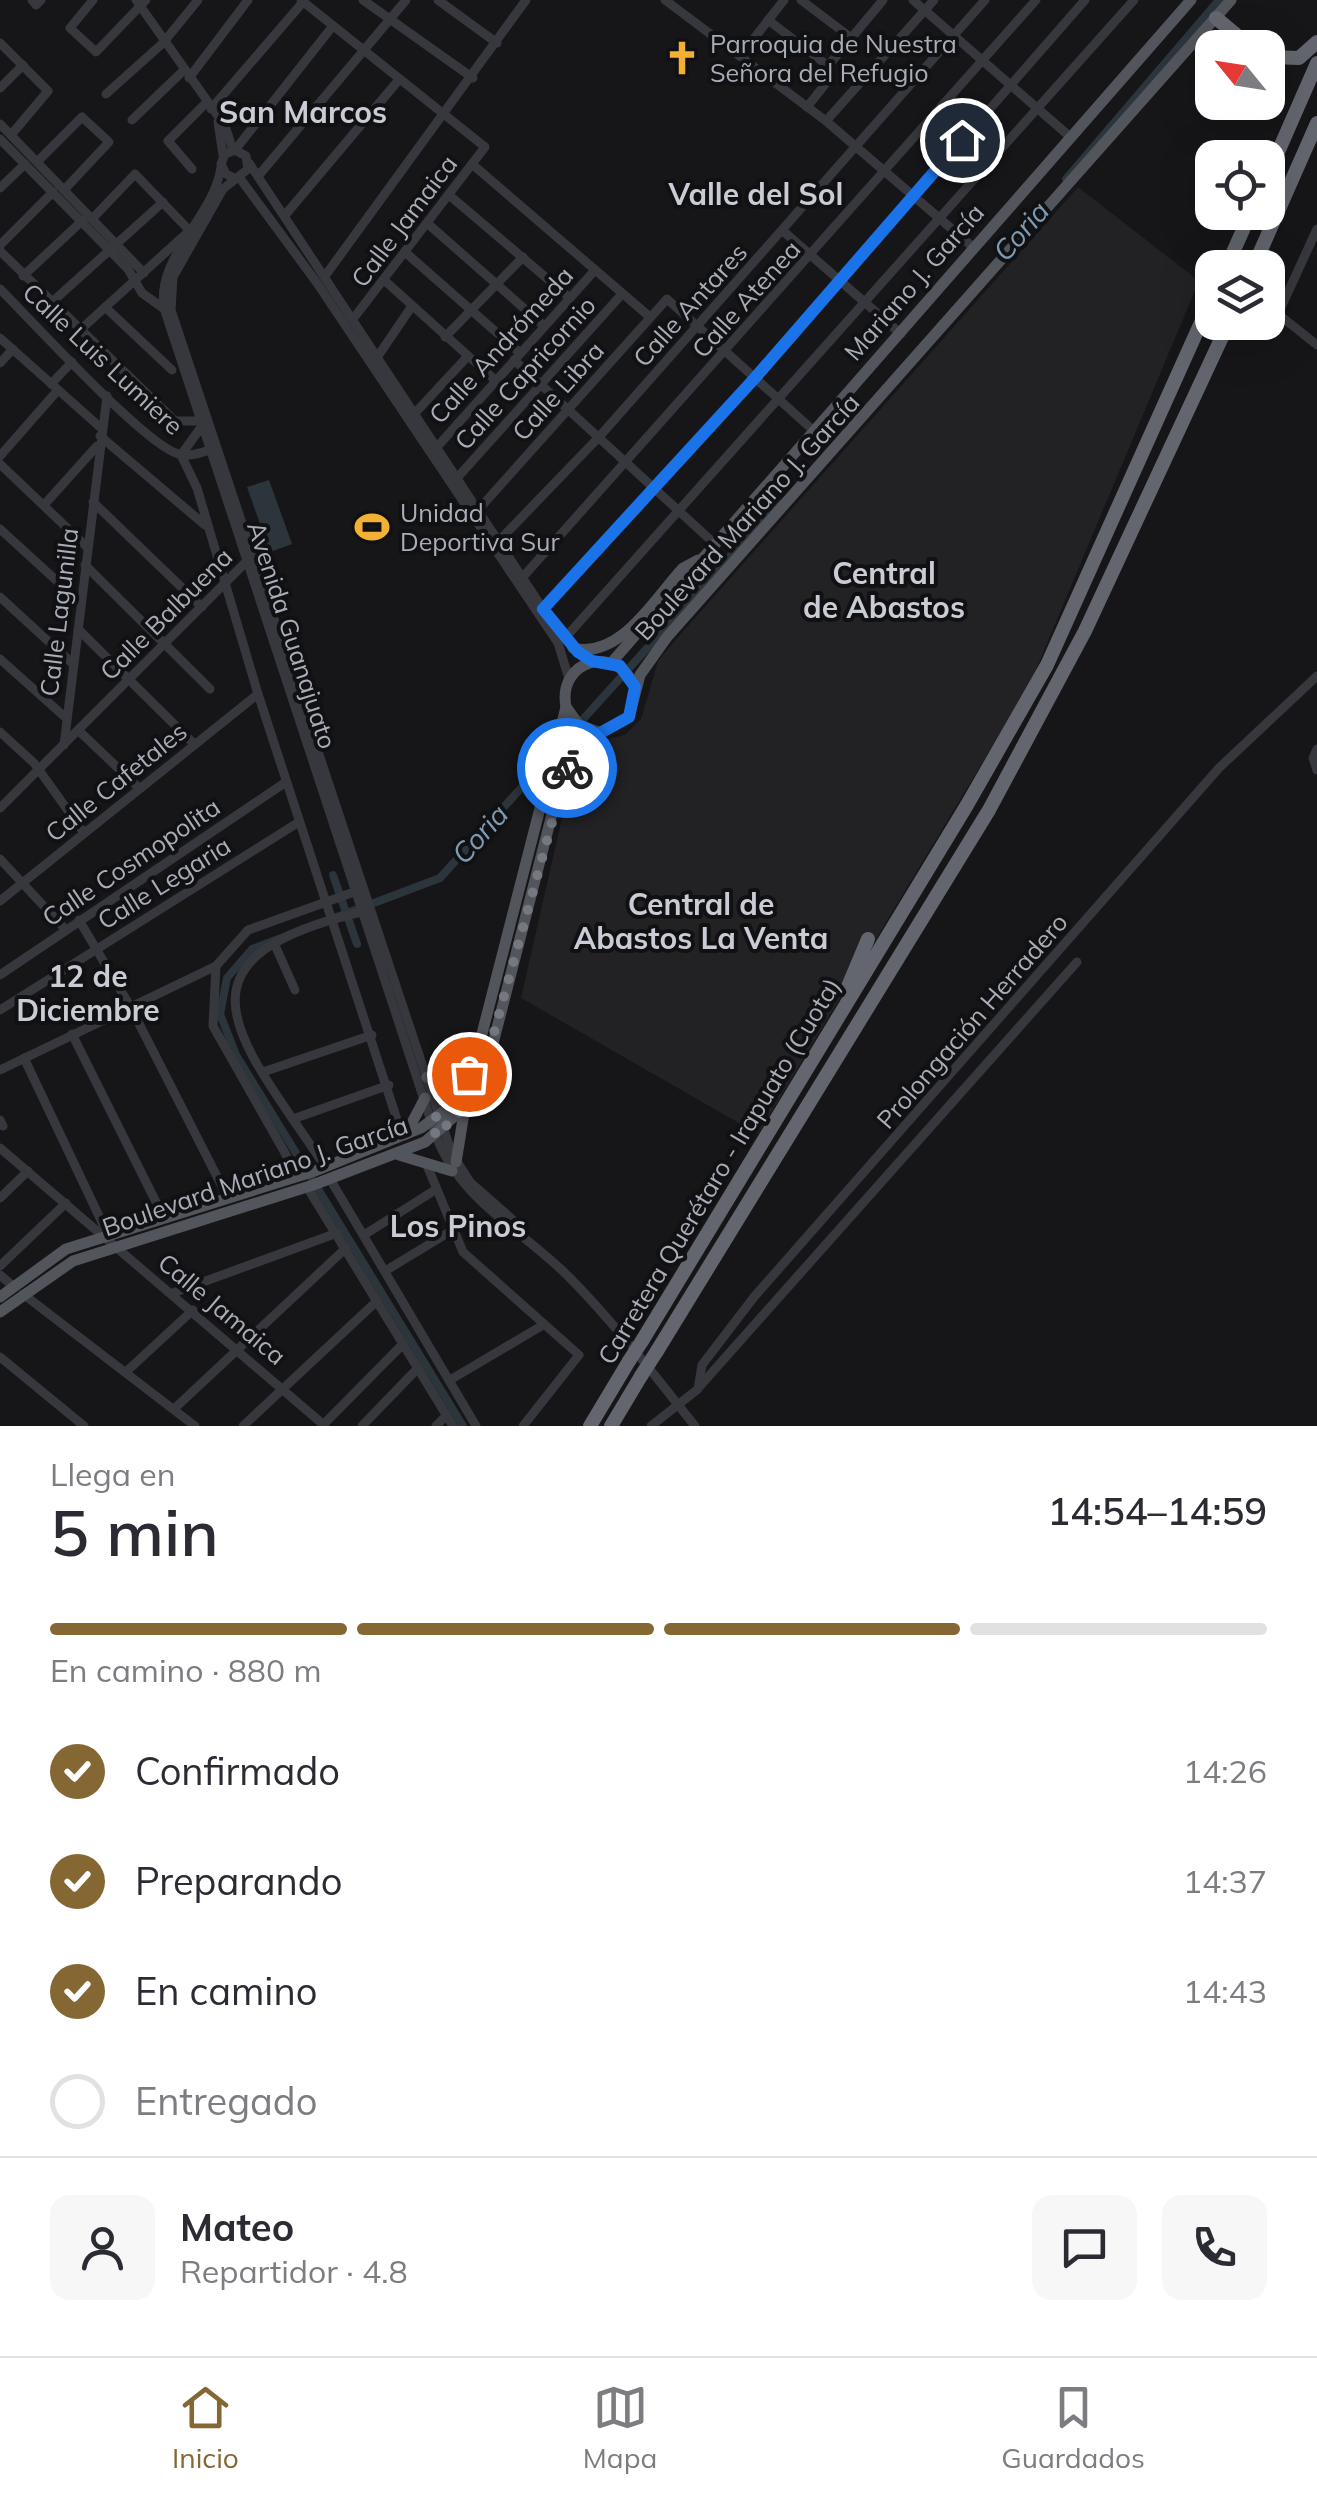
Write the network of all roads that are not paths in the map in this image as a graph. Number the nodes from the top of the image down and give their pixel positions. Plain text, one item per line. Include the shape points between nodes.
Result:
1 (93, 0) edge
2 (198, 0) edge
3 (248, 0) edge
4 (363, 0) edge
5 (406, 0) edge
6 (438, 0) edge
7 (462, 0) edge
8 (526, 0) edge
9 (665, 0) edge
10 (784, 0) edge
11 (802, 0) edge
12 (863, 0) edge
13 (882, 0) edge
14 (913, 0) edge
15 (934, 0) edge
16 (985, 0) edge
17 (1036, 0) edge
18 (1085, 0) edge
19 (1134, 0) edge
20 (1191, 0) edge
21 (1231, 0) edge
22 (302, 1) edge
23 (141, 2) edge
24 (875, 9) junction
25 (925, 10) junction
26 (454, 12) junction
27 (1216, 18) junction
28 (389, 20) junction
29 (768, 20) junction
30 (332, 27) junction
31 (1230, 30) edge
32 (954, 35) junction
33 (850, 37) junction
34 (164, 42) junction
35 (1317, 42) edge
36 (0, 43) edge
37 (497, 43) junction
38 (362, 53) junction
39 (741, 55) junction
40 (1285, 58) edge
41 (983, 60) junction
42 (1317, 64) edge
43 (827, 65) junction
44 (23, 66) junction
45 (186, 74) junction
46 (473, 78) junction
47 (397, 82) junction
48 (1010, 84) junction
49 (0, 88) edge
50 (106, 94) dead end
51 (208, 106) junction
52 (807, 107) junction
53 (1038, 108) junction
54 (444, 116) junction
55 (132, 120) dead end
56 (826, 121) junction
57 (1317, 123) edge
58 (0, 124) edge
59 (1068, 135) junction
60 (6, 137) edge
61 (1283, 140) edge
62 (856, 146) junction
63 (228, 155) junction
64 (37, 162) junction
65 (249, 163) junction
66 (25, 164) junction
67 (472, 164) junction
68 (192, 169) dead end
69 (886, 172) junction
70 (259, 176) junction
71 (236, 177) junction
72 (46, 178) junction
73 (0, 188) edge
74 (58, 191) junction
75 (449, 195) junction
76 (914, 196) junction
77 (163, 202) junction
78 (286, 214) junction
79 (88, 218) junction
80 (940, 219) junction
81 (427, 223) junction
82 (192, 228) junction
83 (1317, 229) edge
84 (783, 231) junction
85 (0, 248) edge
86 (114, 248) junction
87 (974, 248) junction
88 (1261, 250) edge
89 (405, 252) junction
90 (522, 257) junction
91 (812, 257) junction
92 (595, 270) junction
93 (23, 276) junction
94 (140, 277) junction
95 (322, 279) junction
96 (384, 280) junction
97 (839, 281) junction
98 (496, 284) junction
99 (1, 291) edge
100 (622, 294) junction
101 (570, 298) junction
102 (1285, 299) edge
103 (165, 301) junction
104 (51, 303) junction
105 (412, 306) junction
106 (866, 306) junction
107 (104, 307) junction
108 (470, 310) junction
109 (650, 318) junction
110 (1285, 319) edge
111 (349, 322) junction
112 (544, 326) junction
113 (697, 326) junction
114 (78, 331) junction
115 (901, 334) junction
116 (1195, 336) edge
117 (445, 337) junction
118 (0, 338) edge
119 (1220, 340) edge
120 (370, 342) junction
121 (1316, 342) edge
122 (360, 349) junction
123 (13, 350) junction
124 (726, 352) junction
125 (378, 356) junction
126 (468, 356) junction
127 (517, 357) junction
128 (72, 362) junction
129 (0, 363) edge
130 (172, 370) dead end
131 (754, 379) junction
132 (495, 380) junction
133 (542, 385) junction
134 (54, 387) junction
135 (107, 396) junction
136 (780, 401) junction
137 (568, 409) junction
138 (416, 412) junction
139 (202, 424) junction
140 (814, 430) junction
141 (100, 436) junction
142 (599, 437) junction
143 (438, 447) junction
144 (210, 450) junction
145 (181, 455) junction
146 (0, 456) edge
147 (626, 462) junction
148 (0, 464) edge
149 (457, 478) junction
150 (653, 487) junction
151 (92, 502) junction
152 (44, 506) junction
153 (478, 509) junction
154 (680, 511) junction
155 (207, 527) junction
156 (0, 529) edge
157 (497, 545) junction
158 (716, 545) junction
159 (87, 547) junction
160 (706, 556) junction
161 (250, 558) junction
162 (85, 565) junction
163 (522, 578) junction
164 (223, 585) junction
165 (0, 597) edge
166 (81, 603) junction
167 (202, 606) junction
168 (543, 609) junction
169 (78, 629) junction
170 (166, 643) junction
171 (569, 643) junction
172 (0, 658) edge
173 (592, 661) junction
174 (72, 664) junction
175 (616, 664) junction
176 (1317, 676) edge
177 (130, 679) junction
178 (569, 679) junction
179 (633, 682) junction
180 (210, 689) dead end
181 (258, 694) junction
182 (569, 712) junction
183 (66, 718) junction
184 (78, 730) junction
185 (593, 731) junction
186 (0, 732) edge
187 (64, 744) junction
188 (194, 744) junction
189 (1317, 749) edge
190 (38, 770) junction
191 (1317, 770) edge
192 (286, 782) junction
193 (139, 788) junction
194 (0, 808) edge
195 (299, 822) junction
196 (84, 834) junction
197 (0, 860) edge
198 (22, 883) junction
199 (328, 900) junction
200 (0, 901) edge
201 (357, 902) junction
202 (335, 918) junction
203 (79, 920) junction
204 (66, 930) junction
205 (868, 939) dead end
206 (274, 943) junction
207 (95, 950) junction
208 (1078, 962) dead end
209 (216, 966) junction
210 (0, 975) edge
211 (295, 990) dead end
212 (130, 1006) junction
213 (0, 1010) edge
214 (72, 1034) junction
215 (372, 1034) junction
216 (24, 1058) junction
217 (814, 1058) junction
218 (0, 1070) edge
219 (263, 1072) junction
220 (469, 1074) junction
221 (427, 1077) junction
222 (389, 1084) junction
223 (425, 1098) junction
224 (467, 1105) junction
225 (293, 1119) junction
226 (436, 1119) junction
227 (440, 1133) junction
228 (404, 1134) junction
229 (0, 1148) edge
230 (398, 1155) junction
231 (426, 1164) junction
232 (453, 1167) junction
233 (28, 1171) junction
234 (314, 1177) junction
235 (435, 1190) junction
236 (0, 1198) edge
237 (228, 1198) junction
238 (66, 1204) junction
239 (164, 1218) junction
240 (451, 1232) junction
241 (336, 1233) junction
242 (364, 1235) junction
243 (110, 1239) junction
244 (346, 1248) junction
245 (0, 1266) edge
246 (385, 1271) junction
247 (0, 1276) edge
248 (18, 1290) junction
249 (173, 1293) junction
250 (0, 1297) edge
251 (378, 1301) junction
252 (194, 1310) junction
253 (0, 1312) edge
254 (543, 1325) junction
255 (403, 1344) junction
256 (237, 1348) junction
257 (0, 1357) edge
258 (418, 1368) junction
259 (128, 1371) junction
260 (450, 1380) junction
261 (284, 1388) junction
262 (698, 1388) junction
263 (677, 1404) junction
264 (174, 1409) junction
265 (447, 1415) junction
266 (188, 1424) edge
267 (84, 1426) edge
268 (242, 1426) edge
269 (324, 1426) edge
270 (362, 1426) edge
271 (436, 1426) edge
272 (453, 1426) edge
273 (476, 1426) edge
274 (523, 1426) edge
275 (590, 1426) edge
276 (611, 1426) edge
277 (651, 1426) edge
278 (695, 1426) edge

1 - 23 street via 70,28 96,52
2 - 34 street
3 - 45 street
4 - 28 street
5 - 28 street
6 - 26 street
7 - 26 street
8 - 37 street
9 - 39 street
10 - 29 street
11 - 33 street
12 - 24 street
13 - 24 street
14 - 25 street
15 - 25 street
16 - 32 street, Calle Antares
17 - 41 street, Calle Atenea
18 - 48 street
19 - 53 street
20 - 59 main road, Mariano J. García
21 - 27 main road, Boulevard Mariano J. García
22 - 30 street
22 - 51 street
23 - 34 street
24 - 33 street
25 - 32 street
25 - 56 street
26 - 37 street
27 - 31 highway
27 - 179 main road, Boulevard Mariano J. García
28 - 38 street
28 - 46 street
29 - 39 street
29 - 43 street
30 - 38 street
30 - 63 street
32 - 41 street
32 - 62 street, Calle Antares
33 - 43 street
34 - 45 street
34 - 50 street
35 - 40 highway via 1299,58
36 - 44 street
37 - 46 street
38 - 47 street
38 - 70 street
39 - 52 street
41 - 48 street
41 - 69 street, Calle Atenea
42 - 61 highway
43 - 52 street via 821,74 827,82
44 - 49 street
44 - 60 street via 48,91
45 - 51 street
45 - 55 street
46 - 54 street
47 - 54 street
47 - 78 street
48 - 53 street
48 - 76 street
51 - 63 street via 228,132
51 - 68 street via 168,140
52 - 56 street
53 - 59 street
53 - 80 street
54 - 67 street, Calle Jamaica via 484,147
54 - 95 street
56 - 62 street
57 - 88 highway
58 - 60 street
59 - 87 main road, Mariano J. García
60 - 64 street
60 - 66 street
62 - 69 street
62 - 84 street, Calle Antares
63 - 65 street via 244,154
63 - 71 street
63 - 82 street
64 - 72 street
64 - 74 street via 84,117 109,144
65 - 70 street
65 - 71 street
66 - 72 street
66 - 73 street
67 - 75 street, Calle Jamaica
67 - 92 street
69 - 76 street
69 - 91 street, Calle Atenea
70 - 78 street
71 - 95 street
71 - 103 street
72 - 74 street
74 - 79 street
74 - 85 street
75 - 81 street, Calle Jamaica
75 - 90 street
76 - 80 street
76 - 97 street
77 - 79 street via 136,174
77 - 82 street
77 - 86 street
78 - 95 street
79 - 86 street
79 - 93 street
80 - 87 street
80 - 106 street
81 - 89 street, Calle Jamaica
81 - 98 street
82 - 94 street
82 - 103 street via 168,274
83 - 102 street
84 - 91 street
84 - 113 street, Calle Antares
85 - 93 street
86 - 94 street
86 - 104 street
87 - 115 main road, Mariano J. García
89 - 96 street, Calle Jamaica
89 - 108 street
90 - 98 street
90 - 101 street
91 - 97 street
91 - 124 street, Calle Atenea
92 - 100 street
92 - 101 street, Calle Andrómeda
93 - 104 street
94 - 103 street via 149,298
94 - 107 street
95 - 111 street
96 - 105 street
96 - 111 street, Calle Jamaica
97 - 106 street
97 - 131 street
98 - 108 street
98 - 112 street
99 - 128 street, Calle Luis Lumiere
100 - 109 street
100 - 133 street, Calle Capricornio
101 - 112 street, Calle Andrómeda
103 - 139 street, Avenida Guanajuato
103 - 161 street, Avenida Guanajuato
104 - 114 street
105 - 117 street
105 - 125 street
106 - 115 street
106 - 136 street
107 - 114 street
107 - 130 street
108 - 117 street
108 - 127 street
109 - 113 street, Calle Libra via 667,299
109 - 137 street, Calle Libra
110 - 121 street
111 - 120 street
111 - 122 street
112 - 127 street, Calle Andrómeda
113 - 124 street
113 - 142 street, Calle Antares
114 - 139 street via 174,420
115 - 140 main road, Mariano J. García
116 - 217 highway, Carretera Querétaro - Irapuato (Cuota) via 1047,665
117 - 126 street
118 - 123 street
119 - 276 highway, Carretera Querétaro - Irapuato (Cuota), bridge via 1076,648 990,810
120 - 122 street
120 - 125 street
122 - 157 street
123 - 129 street
123 - 134 street
124 - 131 street
124 - 147 street, Calle Atenea
125 - 138 street
126 - 132 street
126 - 138 street
127 - 132 street, Calle Andrómeda
127 - 133 street
128 - 134 street
128 - 135 street, Calle Luis Lumiere
131 - 136 street
131 - 150 street
132 - 143 street, Calle Andrómeda
133 - 137 street
133 - 149 street, Calle Capricornio
134 - 141 street
134 - 146 street
135 - 141 street, Calle Lagunilla
135 - 145 street, Calle Luis Lumiere
136 - 140 street
136 - 154 street
137 - 142 street
137 - 153 street, Calle Libra
138 - 143 street
139 - 144 street, Avenida Guanajuato
139 - 145 street, Calle Luis Lumiere
140 - 158 main road, Mariano J. García
141 - 151 street, Calle Lagunilla
141 - 152 street
141 - 155 street
142 - 147 street
142 - 157 street, Calle Antares
143 - 149 street
144 - 145 street, Calle Luis Lumiere
144 - 161 street, Avenida Guanajuato
145 - 155 street
147 - 150 street
147 - 163 street, Calle Atenea
148 - 152 street
149 - 153 street
150 - 154 street
150 - 168 street
151 - 159 street, Calle Lagunilla
151 - 167 street
152 - 159 street
153 - 157 street
154 - 158 street
154 - 171 street
155 - 164 street
156 - 166 street
157 - 163 street
157 - 178 street via 558,644
158 - 160 main road, Mariano J. García
159 - 162 street, Calle Lagunilla
160 - 171 main road via 683,568 613,644 595,650
160 - 175 main road, Mariano J. García
161 - 164 street, Calle Balbuena
161 - 201 street, Avenida Guanajuato
162 - 166 street, Calle Lagunilla
162 - 170 street
163 - 168 street
164 - 167 street, Calle Balbuena
164 - 181 street
165 - 174 street
166 - 169 street, Calle Lagunilla
167 - 170 street, Calle Balbuena
168 - 171 street
169 - 174 street, Calle Lagunilla
169 - 177 street
170 - 177 street, Calle Balbuena
170 - 180 street
171 - 173 street
172 - 183 street
173 - 175 main road
173 - 178 main road
174 - 183 street, Calle Lagunilla
175 - 179 main road
176 - 262 street, Prolongación Herradero via 1219,768 754,1297 702,1364
177 - 184 street, Calle Balbuena
177 - 188 street
178 - 182 main road
179 - 185 main road, Boulevard Mariano J. García via 629,717 612,730
181 - 188 street, Calle Cafetales
181 - 192 street
182 - 185 main road
182 - 220 main road, Boulevard Mariano J. García via 546,774
183 - 187 street, Calle Lagunilla
184 - 187 street, Calle Balbuena
184 - 193 street
185 - 224 main road, Boulevard Mariano J. García via 560,782 488,1059
186 - 190 street
187 - 190 street
188 - 193 street, Calle Cafetales
189 - 191 street
190 - 194 street
190 - 196 street
192 - 195 street
192 - 203 street, Calle Cosmopolita
193 - 196 street, Calle Cafetales
195 - 199 street
195 - 207 street, Calle Legaria
196 - 198 street, Calle Cafetales
197 - 198 street
198 - 200 street, Calle Cafetales
198 - 204 street
199 - 201 street
199 - 202 street
199 - 209 street via 248,930
201 - 202 street
201 - 221 street, Avenida Guanajuato
201 - 223 street, Avenida Guanajuato
202 - 206 street
202 - 215 street
203 - 204 street, Calle Cosmopolita
203 - 207 street
204 - 210 street, Calle Cosmopolita
205 - 217 highway
206 - 211 street
206 - 219 street via 249,958 233,995
207 - 212 street
207 - 213 street, Calle Legaria
208 - 262 street
209 - 212 street
209 - 234 street via 213,1026
212 - 214 street
212 - 237 street
214 - 216 street
214 - 239 street
215 - 219 street
215 - 222 street
216 - 218 street
216 - 243 street
217 - 275 highway, Carretera Querétaro - Irapuato (Cuota), bridge
219 - 225 street
220 - 221 main road via 451,1084
220 - 226 main road, Boulevard Mariano J. García
221 - 226 street, Avenida Guanajuato
222 - 225 street
222 - 228 street
223 - 226 street, Avenida Guanajuato
223 - 228 main road
224 - 227 main road, Boulevard Mariano J. García
224 - 232 main road
225 - 234 street
226 - 227 street
226 - 228 main road, Boulevard Mariano J. García
227 - 230 main road, Boulevard Mariano J. García
227 - 232 street
228 - 234 main road, Boulevard Mariano J. García
229 - 233 street, Calle Jamaica
230 - 231 main road
230 - 234 main road, Boulevard Mariano J. García
231 - 232 main road
231 - 235 street
232 - 263 street via 601,1310
233 - 236 street
233 - 238 street, Calle Jamaica
234 - 237 main road, Boulevard Mariano J. García
234 - 241 street
234 - 242 street
234 - 243 main road, Boulevard Mariano J. García
235 - 240 street
235 - 242 street
237 - 239 main road, Boulevard Mariano J. García
238 - 243 street, Calle Jamaica
238 - 245 street
239 - 243 main road, Boulevard Mariano J. García
240 - 246 street
240 - 254 street via 462,1252
241 - 244 street
241 - 249 street
242 - 246 street
243 - 248 main road, Boulevard Mariano J. García via 66,1249
243 - 249 street, Calle Jamaica
244 - 251 street
244 - 256 street
246 - 260 street
247 - 248 street
248 - 250 main road, Boulevard Mariano J. García
248 - 253 main road, Boulevard Mariano J. García
248 - 259 street
249 - 252 street, Calle Jamaica
251 - 255 street
251 - 261 street
252 - 256 street, Calle Jamaica
252 - 259 street
254 - 260 street
254 - 274 street via 578,1355
255 - 258 street
255 - 269 street
256 - 261 street, Calle Jamaica
256 - 264 street
257 - 267 street
258 - 265 street
258 - 270 street
259 - 264 street
260 - 273 street
261 - 268 street
261 - 269 street, Calle Jamaica
262 - 263 street, Prolongación Herradero
263 - 277 street, Prolongación Herradero
263 - 278 street
264 - 266 street
265 - 271 street
265 - 272 street

